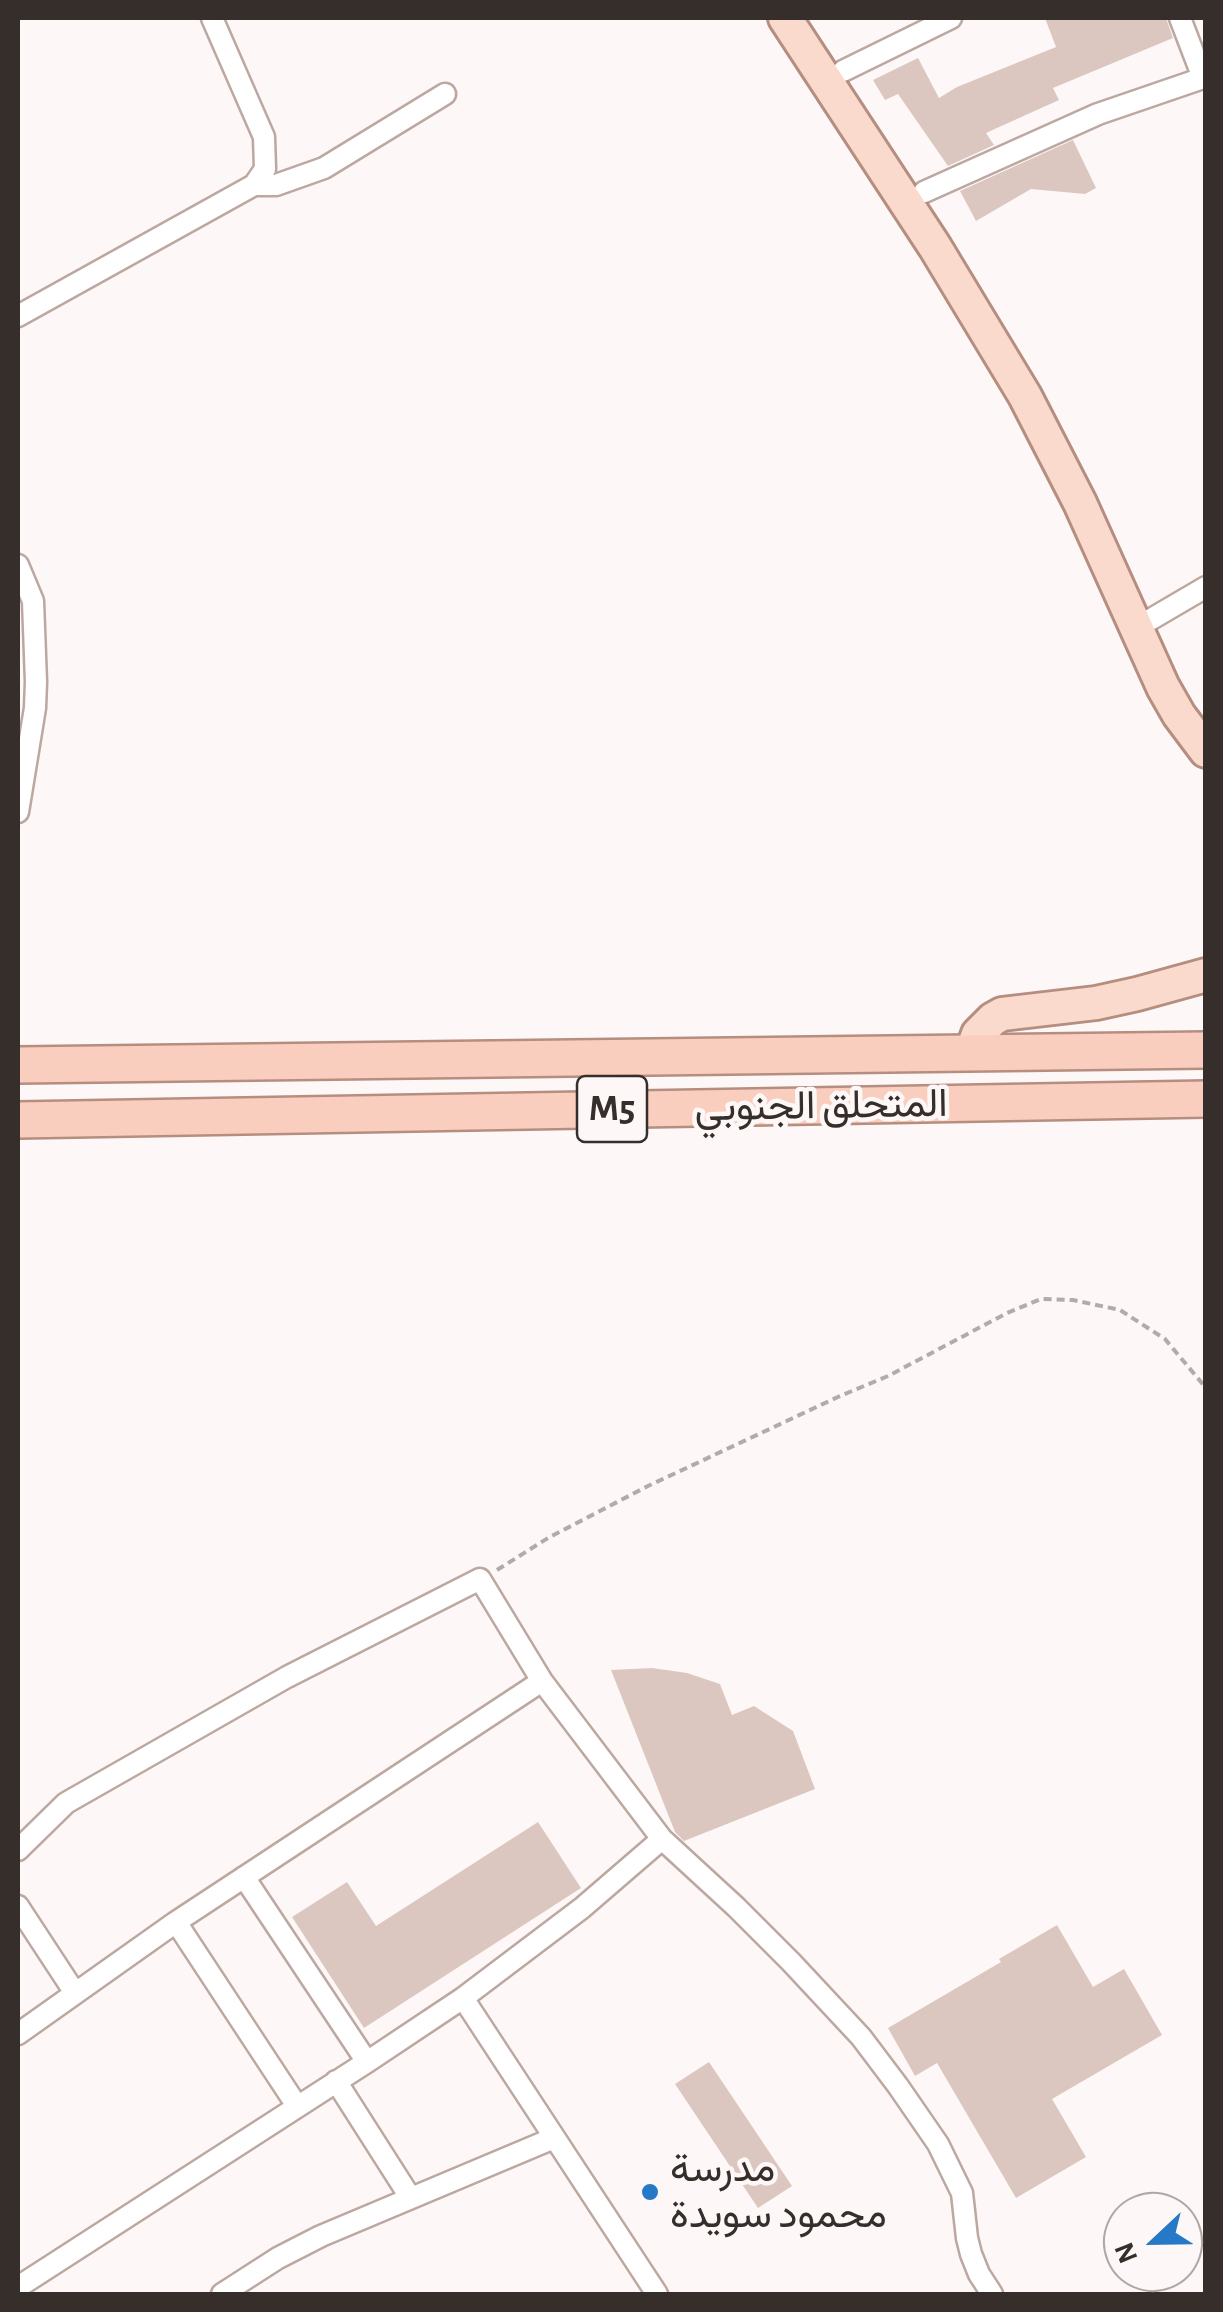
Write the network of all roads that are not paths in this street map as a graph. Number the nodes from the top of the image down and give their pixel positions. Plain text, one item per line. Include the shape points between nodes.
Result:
1 (212, 18) edge
2 (784, 18) edge
3 (806, 18) edge
4 (951, 18) edge
5 (1180, 18) edge
6 (919, 24) edge
7 (843, 71) junction
8 (1204, 78) edge
9 (445, 94) dead end
10 (254, 185) junction
11 (924, 192) junction
12 (18, 316) edge
13 (18, 565) edge
14 (1206, 587) edge
15 (1144, 623) junction
16 (1206, 751) edge
17 (18, 812) edge
18 (1206, 974) edge
19 (1206, 1050) edge
20 (970, 1053) junction
21 (18, 1065) edge
22 (1206, 1099) edge
23 (18, 1120) edge
24 (542, 1681) junction
25 (662, 1839) junction
26 (18, 1850) edge
27 (244, 1877) junction
28 (18, 1906) edge
29 (176, 1922) junction
30 (75, 1993) junction
31 (463, 1998) junction
32 (18, 2034) edge
33 (367, 2062) junction
34 (336, 2081) junction
35 (297, 2106) junction
36 (554, 2138) junction
37 (410, 2197) junction
38 (18, 2286) edge
39 (222, 2294) edge
40 (656, 2294) edge
41 (992, 2294) edge

1 - 10 street via 264,136 266,169
2 - 15 main road via 1026,396
3 - 7 main road
4 - 6 street
5 - 8 street
6 - 7 street
7 - 11 main road
8 - 11 street via 1098,114
9 - 10 street via 324,168 276,185
10 - 12 street
11 - 15 main road via 1090,482
13 - 17 street via 33,601 36,682
14 - 15 street
15 - 16 main road via 1163,687
18 - 20 main road via 1138,994 1002,1014 978,1034
19 - 20 highway, المتحلق الجنوبي / M5
20 - 21 highway, المتحلق الجنوبي / M5
22 - 23 highway, المتحلق الجنوبي / M5
24 - 25 street
24 - 26 street via 480,1579 287,1677 66,1803
24 - 27 street
25 - 31 street
25 - 41 street via 792,1962 898,2086 962,2193 971,2254
27 - 29 street
27 - 33 street
28 - 30 street
29 - 30 street
29 - 35 street
30 - 32 street
31 - 33 street
31 - 36 street
33 - 34 street
34 - 35 street
34 - 37 street
35 - 38 street
36 - 37 street
36 - 40 street
37 - 39 street via 278,2258

